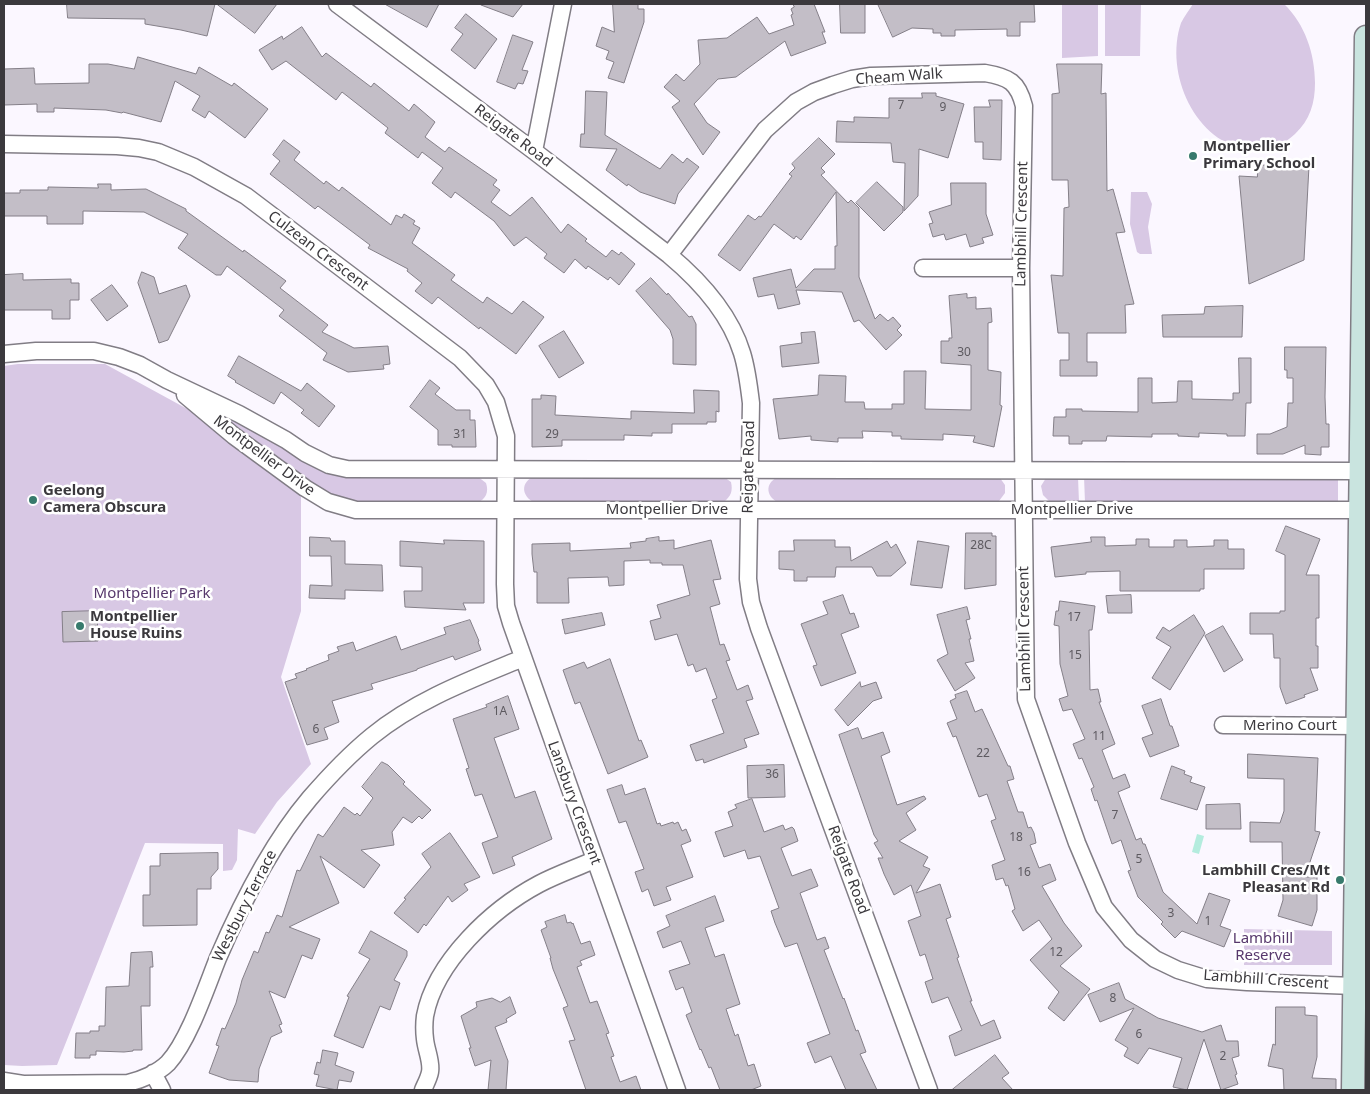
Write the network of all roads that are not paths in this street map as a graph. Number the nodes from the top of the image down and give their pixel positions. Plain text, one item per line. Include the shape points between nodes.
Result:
1 (563, 4) edge
2 (346, 7) edge
3 (1366, 36) edge
4 (1020, 91) joint
5 (4, 144) edge
6 (534, 151) junction
7 (669, 255) junction
8 (922, 268) dead end
9 (1021, 268) junction
10 (4, 354) edge
11 (167, 380) junction
12 (506, 469) junction
13 (748, 470) junction
14 (1024, 470) junction
15 (1361, 471) junction
16 (504, 509) junction
17 (748, 510) junction
18 (1023, 510) junction
19 (1360, 510) junction
20 (1363, 631) edge
21 (522, 658) junction
22 (1224, 725) dead end
23 (1357, 726) junction
24 (1361, 842) edge
25 (594, 860) junction
26 (1354, 986) junction
27 (153, 1073) junction
28 (4, 1081) edge
29 (24, 1084) junction
30 (5, 1090) edge
31 (162, 1090) edge
32 (423, 1090) edge
33 (677, 1090) edge
34 (929, 1090) edge
35 (1353, 1090) edge

1 - 6 street
2 - 6 street, Reigate Road
3 - 15 street
4 - 7 street, Cheam Walk via 1011,81 985,73 871,76 814,92 796,102 765,130
4 - 9 street, Lambhill Crescent via 1024,106
5 - 12 street, Culzean Crescent via 117,146 158,152 194,167 246,196 474,370 496,402 502,420 506,436
6 - 7 street, Reigate Road
7 - 13 street, Reigate Road via 720,309 742,352 751,403
8 - 9 street
9 - 14 street, Lambhill Crescent
10 - 11 street, Montpellier Drive via 94,352 140,365
11 - 12 street, Montpellier Drive via 239,414 329,465 348,469
11 - 16 street, Montpellier Drive via 259,456 328,502 356,510
12 - 13 street, Montpellier Drive
12 - 16 street, Culzean Crescent
13 - 14 street, Montpellier Drive
13 - 17 street, Reigate Road
14 - 15 street, Montpellier Drive
14 - 18 street, Lambhill Crescent
15 - 19 street
16 - 17 street, Montpellier Drive
16 - 21 street, Lansbury Crescent via 506,606
17 - 18 street, Montpellier Drive
17 - 34 street, Reigate Road via 748,579 759,628
18 - 19 street, Montpellier Drive
18 - 26 street, Lambhill Crescent via 1026,699 1077,843 1104,907 1131,940 1155,960 1178,970 1215,979
19 - 20 street
20 - 23 street
21 - 25 street, Lansbury Crescent
21 - 27 street, Westbury Terrace via 414,707 372,736 310,798 279,840 254,883 178,1048 167,1064
22 - 23 street, Merino Court
23 - 24 street
24 - 26 street
25 - 32 street via 539,884 507,905 477,931 442,973 432,991 425,1017 424,1040 430,1072
25 - 33 street, Lansbury Crescent
26 - 35 street
27 - 29 street, Westbury Terrace via 128,1083
27 - 31 street
28 - 29 street, Westbury Terrace
29 - 30 street, Westbury Terrace

